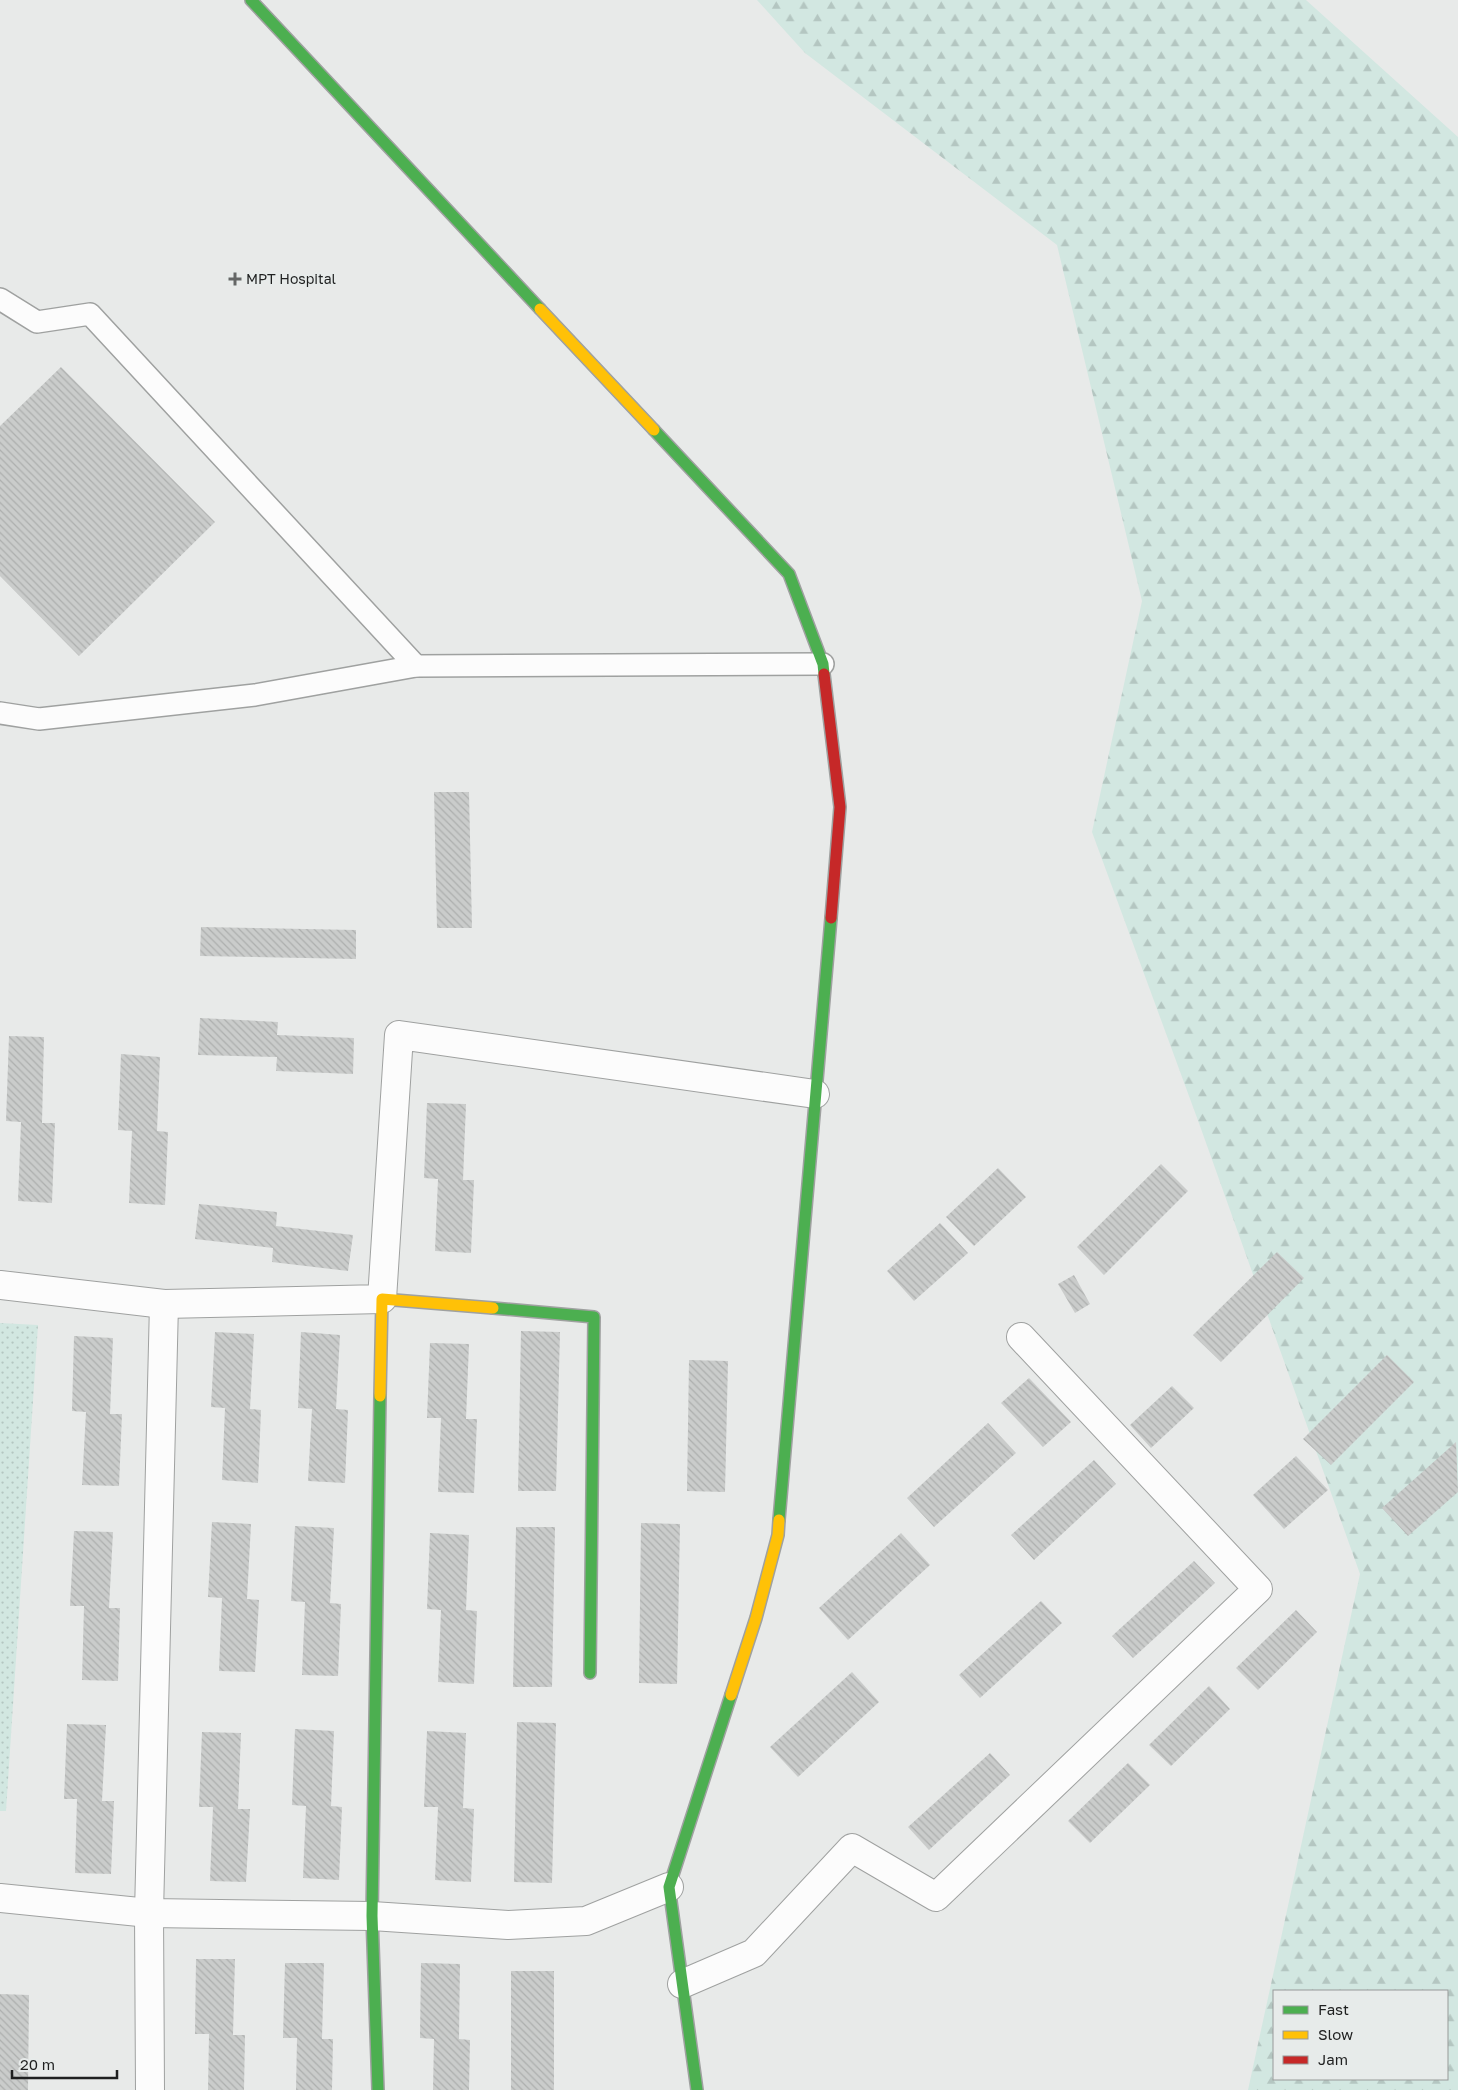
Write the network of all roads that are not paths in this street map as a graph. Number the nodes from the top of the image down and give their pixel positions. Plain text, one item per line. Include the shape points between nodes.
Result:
1 (251, 0) edge
2 (0, 299) edge
3 (823, 664) junction
4 (416, 666) junction
5 (0, 713) edge
6 (815, 1094) junction
7 (0, 1284) edge
8 (382, 1299) junction
9 (164, 1304) junction
10 (1021, 1337) dead end
11 (590, 1673) dead end
12 (669, 1887) junction
13 (0, 1898) edge
14 (149, 1913) junction
15 (372, 1916) junction
16 (682, 1984) junction
17 (150, 2090) edge
18 (378, 2090) edge
19 (697, 2090) edge

1 - 3 street via 789,574
2 - 4 lane via 38,322 90,314
3 - 4 lane
3 - 6 street via 840,806
4 - 5 lane via 255,694 40,719
6 - 8 street via 399,1035
6 - 12 street via 778,1535 756,1618
7 - 9 street
8 - 9 street
8 - 11 street via 594,1318
8 - 15 street
9 - 14 street
10 - 16 street via 1258,1588 936,1898 852,1848 754,1953
12 - 15 street via 586,1921 508,1925
12 - 16 street
13 - 14 street
14 - 15 street
14 - 17 street
15 - 18 street
16 - 19 street

